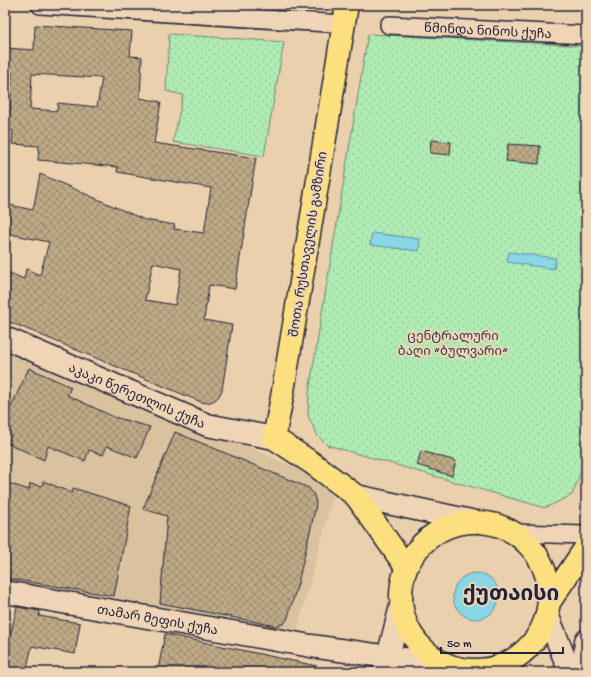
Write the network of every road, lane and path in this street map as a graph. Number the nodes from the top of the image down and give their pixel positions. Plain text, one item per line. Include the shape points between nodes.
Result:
1 (40, 5) edge
2 (138, 8) edge
3 (345, 14) edge
4 (389, 25) dead end
5 (586, 36) edge
6 (5, 338) edge
7 (274, 438) junction
8 (356, 496) junction
9 (471, 521) junction
10 (515, 533) junction
11 (586, 535) edge
12 (586, 547) edge
13 (406, 567) junction
14 (5, 592) edge
15 (401, 606) junction
16 (549, 608) junction
17 (586, 641) edge
18 (385, 664) edge
19 (446, 665) junction
20 (503, 670) edge
21 (570, 672) edge
22 (584, 672) edge

1 - 2 street
2 - 3 street
3 - 7 main road, შოთა რუსთაველის გამზირი
4 - 5 street, წმინდა ნინოს ქუჩა
6 - 7 main road, აკაკი წერეთლის ქუჩა via 206,425
7 - 8 main road
8 - 9 main road
8 - 13 main road
9 - 10 main road via 494,524
9 - 13 main road via 448,526 428,538
10 - 11 street
10 - 16 main road via 531,546 542,562 548,581
12 - 16 main road
13 - 15 main road via 401,590
14 - 18 main road, თამარ მეფის ქუჩა via 311,646
15 - 18 main road
15 - 19 main road via 411,635 432,657
16 - 20 main road via 541,632 529,647
16 - 21 main road
17 - 22 main road
18 - 19 main road, თამარ მეფის ქუჩა
19 - 20 main road via 463,670

